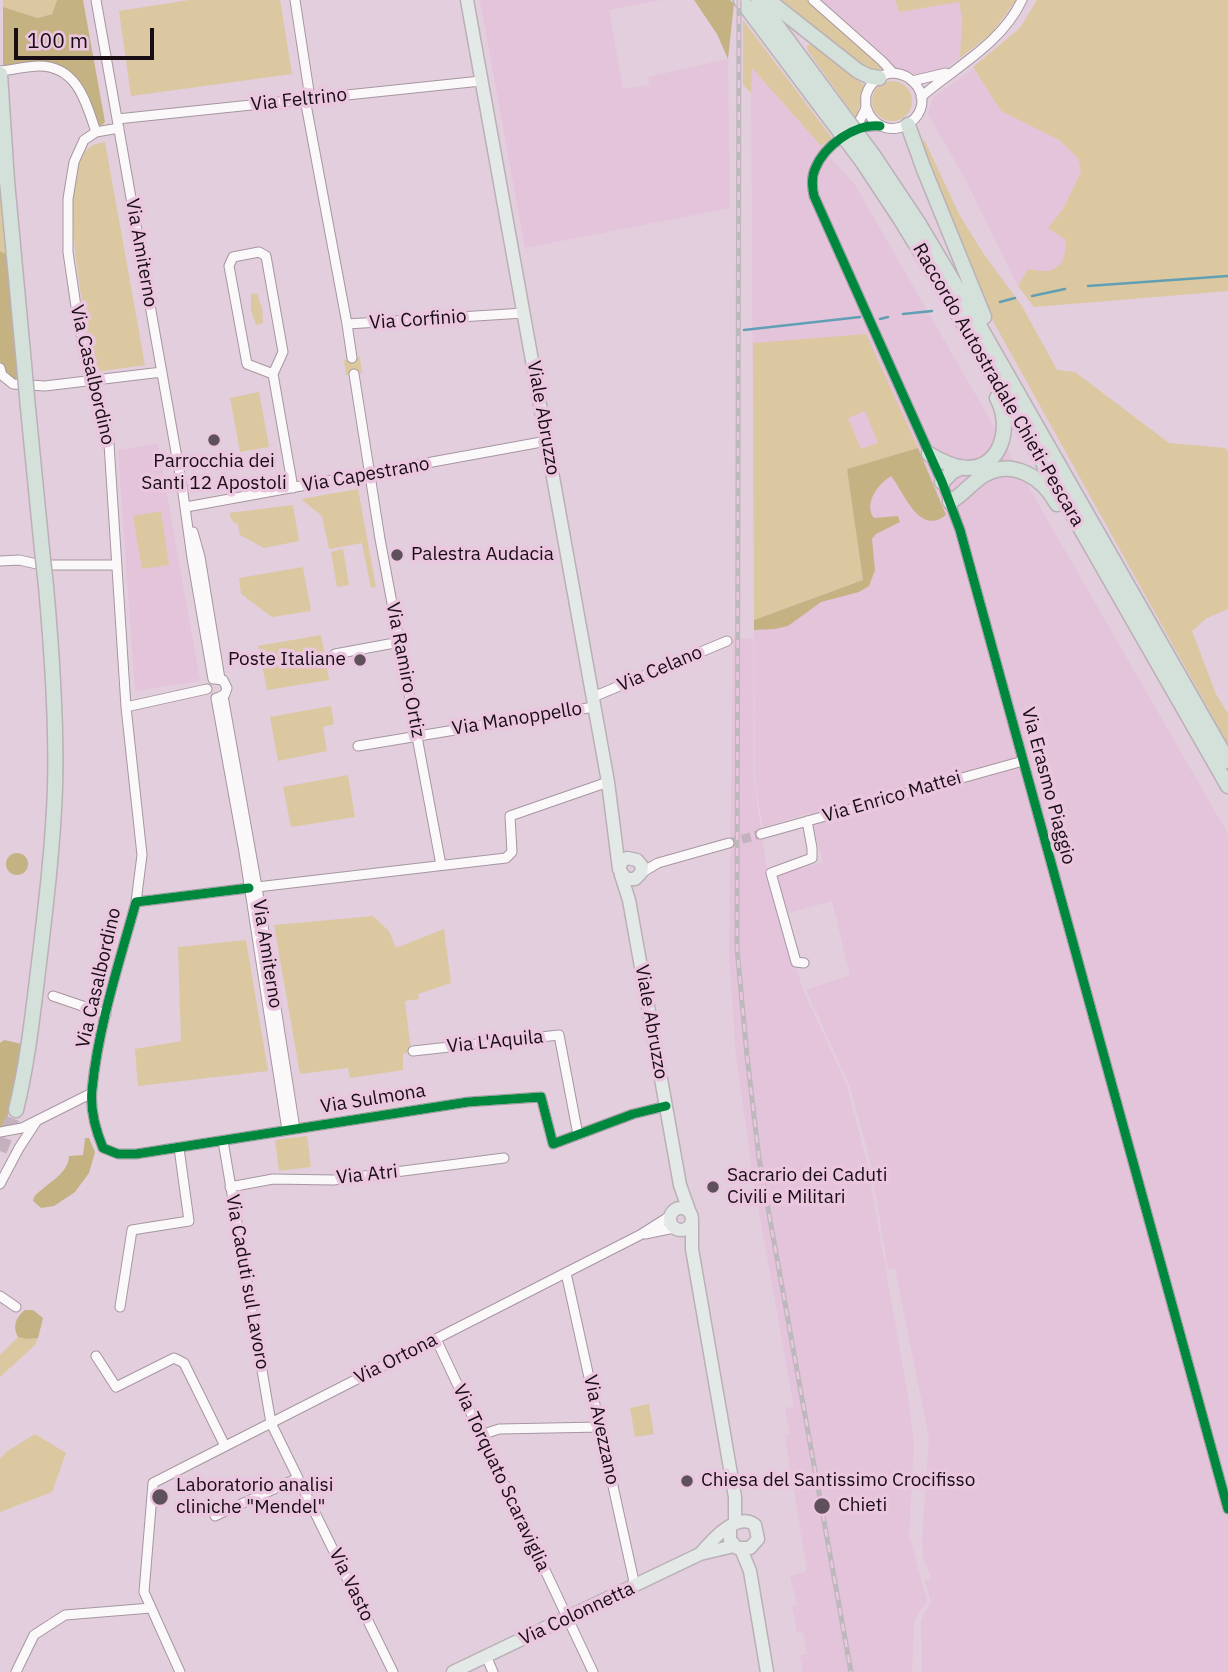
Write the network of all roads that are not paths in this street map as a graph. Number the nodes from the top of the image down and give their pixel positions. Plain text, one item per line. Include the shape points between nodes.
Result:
1 (96, 0) edge
2 (295, 0) edge
3 (467, 0) edge
4 (741, 0) edge
5 (813, 0) edge
6 (1022, 0) edge
7 (760, 5) edge
8 (955, 70) junction
9 (0, 73) edge
10 (886, 76) junction
11 (912, 80) junction
12 (481, 81) junction
13 (921, 97) junction
14 (308, 98) junction
15 (866, 107) junction
16 (118, 124) junction
17 (908, 125) junction
18 (880, 126) junction
19 (855, 129) junction
20 (96, 132) junction
21 (868, 158) junction
22 (524, 313) junction
23 (347, 324) junction
24 (976, 346) junction
25 (352, 358) dead end
26 (1001, 363) junction
27 (0, 368) edge
28 (162, 372) junction
29 (273, 374) junction
30 (354, 374) dead end
31 (93, 379) junction
32 (547, 441) junction
33 (929, 454) junction
34 (962, 467) junction
35 (369, 475) junction
36 (942, 482) junction
37 (293, 488) junction
38 (950, 502) junction
39 (186, 506) junction
40 (1089, 542) junction
41 (0, 561) edge
42 (37, 564) dead end
43 (52, 565) dead end
44 (117, 565) junction
45 (727, 641) dead end
46 (400, 642) junction
47 (335, 654) dead end
48 (217, 679) junction
49 (207, 689) junction
50 (219, 697) junction
51 (593, 702) junction
52 (126, 707) junction
53 (417, 735) junction
54 (358, 746) dead end
55 (1023, 761) junction
56 (1228, 761) edge
57 (608, 782) junction
58 (1228, 786) edge
59 (807, 821) junction
60 (761, 834) tunnel mouth
61 (617, 837) junction
62 (729, 843) tunnel mouth
63 (441, 865) junction
64 (637, 868) junction
65 (620, 872) junction
66 (253, 887) junction
67 (629, 900) junction
68 (136, 902) junction
69 (804, 962) dead end
70 (52, 996) dead end
71 (106, 1014) junction
72 (413, 1051) dead end
73 (92, 1093) junction
74 (666, 1106) junction
75 (16, 1110) tunnel mouth
76 (37, 1120) junction
77 (291, 1129) junction
78 (0, 1132) edge
79 (578, 1135) junction
80 (223, 1141) junction
81 (179, 1148) junction
82 (504, 1158) dead end
83 (0, 1184) edge
84 (230, 1187) junction
85 (681, 1219) junction
86 (566, 1273) junction
87 (0, 1296) edge
88 (16, 1307) dead end
89 (120, 1307) dead end
90 (436, 1339) junction
91 (96, 1356) dead end
92 (271, 1423) junction
93 (601, 1427) junction
94 (481, 1435) junction
95 (225, 1447) junction
96 (298, 1478) junction
97 (1228, 1509) edge
98 (215, 1516) dead end
99 (740, 1523) junction
100 (745, 1547) junction
101 (700, 1554) junction
102 (635, 1586) junction
103 (151, 1608) junction
104 (567, 1618) junction
105 (486, 1656) junction
106 (16, 1672) edge
107 (180, 1672) edge
108 (393, 1672) edge
109 (453, 1672) edge
110 (493, 1672) edge
111 (593, 1672) edge
112 (767, 1672) edge

1 - 16 street, Via Amiterno
2 - 14 street
3 - 12 main road, Viale Abruzzo
4 - 7 highway, Raccordo Autostradale Chieti-Pescara
5 - 10 street via 883,61
6 - 8 street via 1004,30
7 - 10 highway via 858,71
7 - 21 highway, Raccordo Autostradale Chieti-Pescara, bridge
8 - 11 street
8 - 13 street
9 - 20 street via 39,66 62,71 76,82
9 - 75 highway, bridge via 46,586 55,785 38,975
10 - 11 street via 903,75
10 - 15 street via 868,90
11 - 13 street
12 - 14 street, Via Feltrino
12 - 22 main road, Viale Abruzzo
13 - 17 street via 918,114
14 - 16 street, Via Feltrino
14 - 23 street
15 - 18 street
15 - 19 street, Via Erasmo Piaggio
16 - 20 street
16 - 28 street, Via Amiterno
17 - 18 street via 897,129
17 - 26 highway via 974,296 1000,348
18 - 19 street
19 - 33 street, Via Erasmo Piaggio via 817,164 812,178 814,196
20 - 31 street, Via Casalbordino via 84,140 74,162 68,199 68,252 79,327
21 - 24 highway, Raccordo Autostradale Chieti-Pescara
21 - 26 highway, Raccordo Autostradale Chieti-Pescara via 919,224
22 - 23 street, Via Corfinio
22 - 32 main road, Viale Abruzzo
23 - 25 street, Via Corfinio
24 - 34 highway via 977,362 1003,411 1005,432 990,458 980,465
24 - 40 highway, Raccordo Autostradale Chieti-Pescara
26 - 56 highway, Raccordo Autostradale Chieti-Pescara
27 - 31 street via 13,384 45,386
28 - 31 street
28 - 39 street, Via Amiterno
29 - 29 street via 283,352 265,256 259,252 233,257 229,266 247,364
29 - 37 street
30 - 35 street, Via Ramiro Ortiz
31 - 44 street, Via Casalbordino via 109,444
32 - 35 street, Via Capestrano
32 - 51 main road, Viale Abruzzo
33 - 34 highway
33 - 36 street, Via Erasmo Piaggio
34 - 36 highway
35 - 37 street, Via Capestrano
35 - 46 street, Via Ramiro Ortiz
36 - 38 street, Via Erasmo Piaggio
37 - 39 street, Via Capestrano
38 - 40 highway via 988,473 1021,471 1045,486 1076,538
38 - 55 street, Via Erasmo Piaggio
39 - 48 street, Via Amiterno via 191,558
40 - 58 highway, Raccordo Autostradale Chieti-Pescara
41 - 42 street
43 - 44 street
44 - 52 street, Via Casalbordino
45 - 51 street, Via Celano
46 - 47 street
46 - 53 street, Via Ramiro Ortiz
48 - 49 street
48 - 50 street via 227,688
49 - 50 street
49 - 52 street
50 - 66 street, Via Amiterno
51 - 53 street, Via Manoppello
51 - 57 main road, Viale Abruzzo
52 - 68 street, Via Casalbordino via 142,855
53 - 54 street, Via Manoppello
53 - 63 street, Via Ramiro Ortiz
55 - 59 street, Via Enrico Mattei
55 - 97 street, Via Erasmo Piaggio
57 - 61 main road, Viale Abruzzo
57 - 63 street via 510,816 512,852 506,858
59 - 60 street, Via Enrico Mattei
59 - 69 street via 812,858 771,873 796,962
61 - 64 main road, Viale Abruzzo
61 - 65 main road, Viale Abruzzo
62 - 64 street
63 - 66 street
64 - 65 main road via 626,879
64 - 65 main road via 622,861
64 - 67 main road, Viale Abruzzo
65 - 67 main road, Viale Abruzzo
66 - 68 street, Via Casalbordino
66 - 77 street, Via Amiterno
67 - 74 main road, Viale Abruzzo
68 - 71 street, Via Casalbordino
70 - 71 street
71 - 73 street, Via Casalbordino
72 - 79 street, Via L'Aquila via 559,1035
73 - 76 street
73 - 81 street, Via Sulmona via 96,1132 103,1148 118,1154
74 - 79 street, Via Sulmona
74 - 85 main road, Viale Abruzzo
76 - 78 street
76 - 83 street
77 - 79 street, Via Sulmona via 468,1102 541,1097 553,1144
77 - 80 street, Via Sulmona
80 - 81 street, Via Sulmona
80 - 84 street, Via Caduti sul Lavoro
81 - 89 street via 189,1221 132,1230
82 - 84 street, Via Atri via 333,1180 273,1179
84 - 92 street, Via Caduti sul Lavoro
85 - 86 street, Via Ortona
85 - 99 main road, Viale Abruzzo via 692,1249
86 - 90 street, Via Ortona
86 - 93 street, Via Avezzano
87 - 88 street
90 - 92 street, Via Ortona
90 - 94 street, Via Torquato Scaraviglia
91 - 95 street via 116,1387 174,1358 184,1363
92 - 95 street, Via Ortona
92 - 96 street, Via Vasto
93 - 94 street via 499,1429
93 - 102 street, Via Avezzano
94 - 104 street, Via Torquato Scaraviglia
95 - 103 street, Via Ortona via 153,1483 144,1592
96 - 98 street
96 - 108 street, Via Vasto
99 - 100 main road via 730,1540
99 - 100 main road via 758,1531 758,1539
99 - 101 main road
100 - 101 main road
100 - 112 main road
101 - 102 main road, Via Colonnetta
102 - 104 main road, Via Colonnetta
103 - 106 street via 65,1615 34,1635
103 - 107 street
104 - 105 main road, Via Colonnetta
104 - 111 street, Via Torquato Scaraviglia
105 - 109 main road, Via Colonnetta
105 - 110 street

